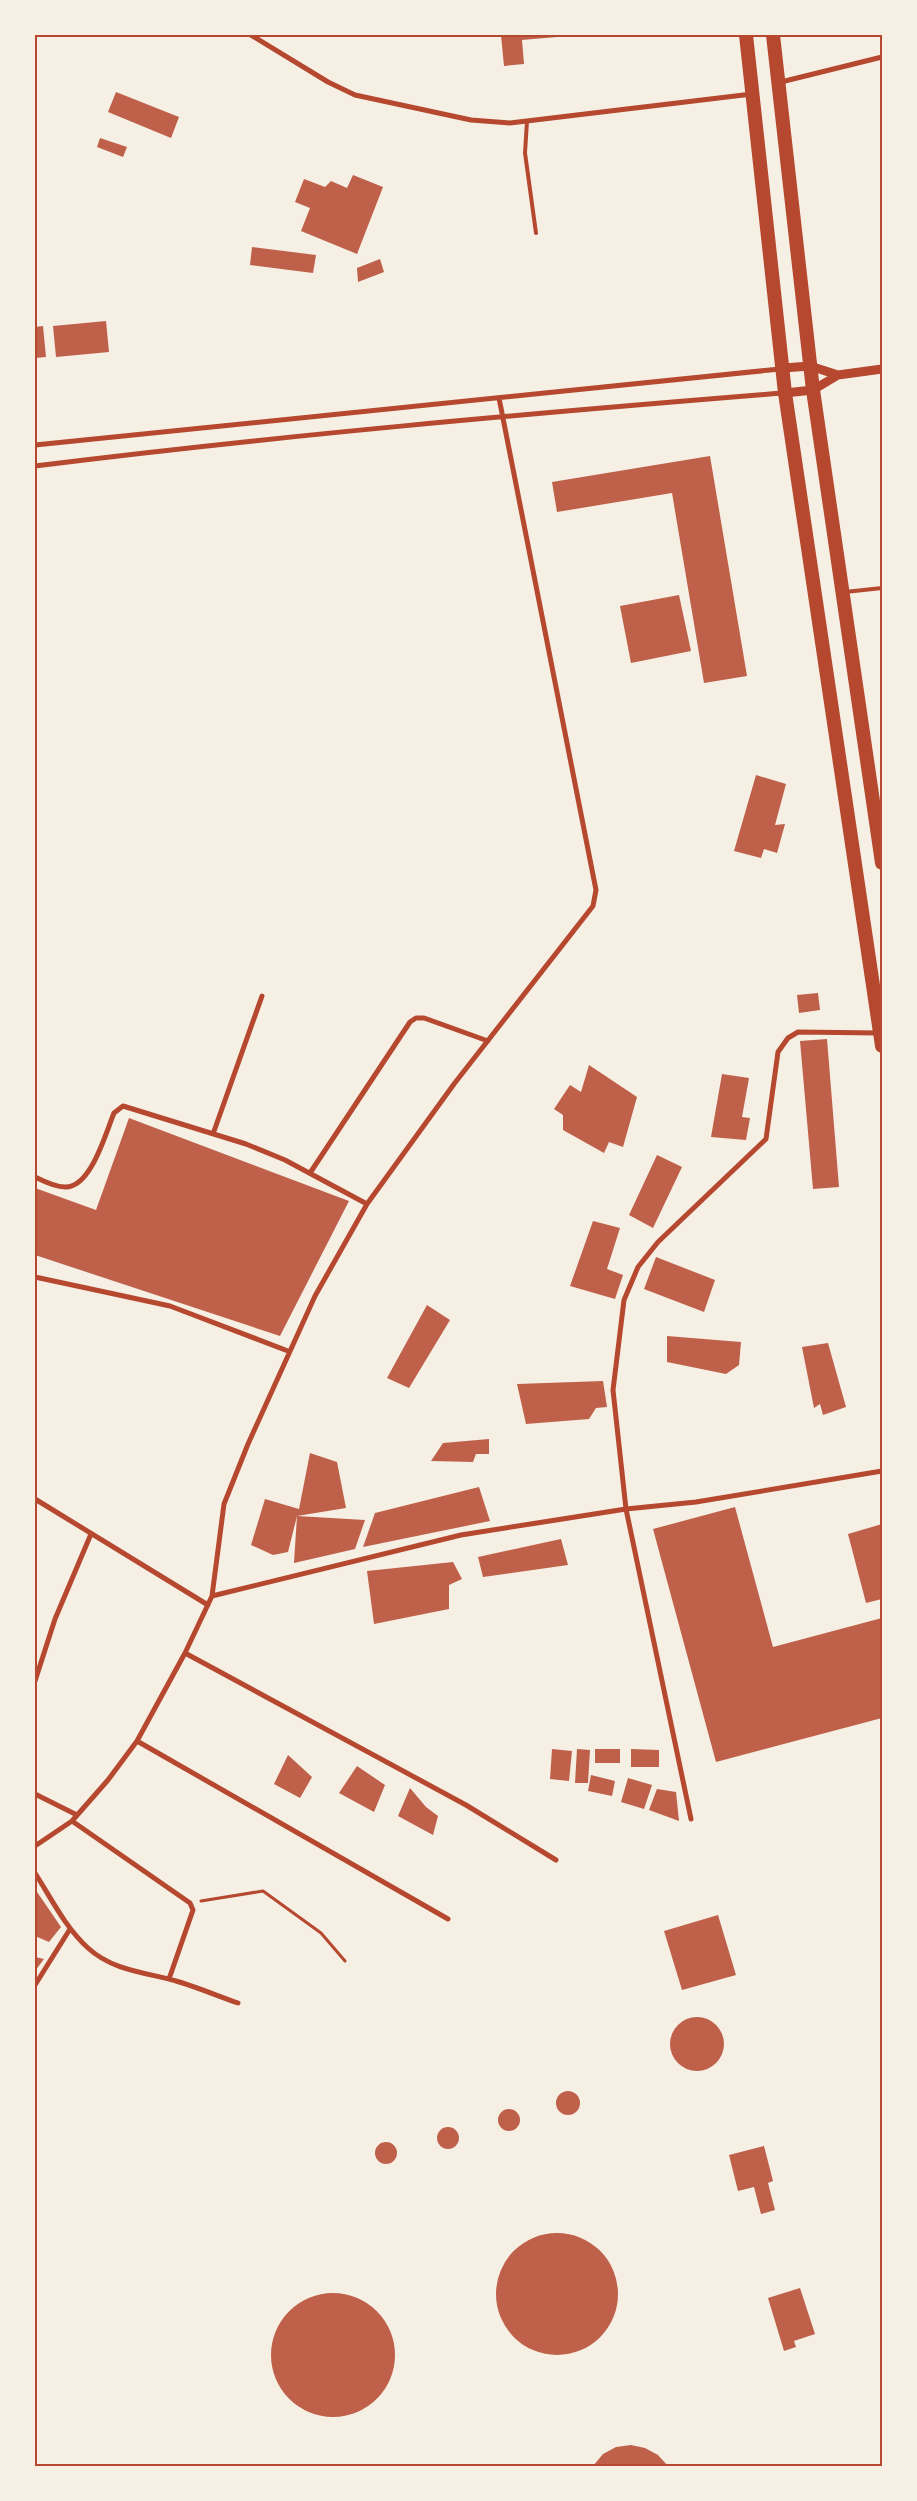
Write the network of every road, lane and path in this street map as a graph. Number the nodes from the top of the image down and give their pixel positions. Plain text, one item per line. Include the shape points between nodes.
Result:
1 (251, 35) edge
2 (746, 35) edge
3 (774, 36) edge
4 (882, 57) edge
5 (780, 82) junction
6 (754, 94) junction
7 (527, 121) junction
8 (536, 233) dead end
9 (810, 366) junction
10 (783, 368) junction
11 (882, 368) edge
12 (838, 375) junction
13 (813, 390) junction
14 (785, 393) junction
15 (499, 398) junction
16 (503, 416) junction
17 (35, 445) edge
18 (35, 466) edge
19 (882, 588) edge
20 (843, 592) junction
21 (882, 863) edge
22 (262, 996) dead end
23 (881, 1040) edge
24 (488, 1041) junction
25 (213, 1134) junction
26 (310, 1174) junction
27 (35, 1177) edge
28 (367, 1204) junction
29 (35, 1277) edge
30 (288, 1351) junction
31 (882, 1471) edge
32 (35, 1498) edge
33 (626, 1509) junction
34 (91, 1534) junction
35 (212, 1596) junction
36 (208, 1605) junction
37 (185, 1652) junction
38 (35, 1681) edge
39 (137, 1741) junction
40 (35, 1794) edge
41 (77, 1815) junction
42 (691, 1819) dead end
43 (72, 1821) junction
44 (35, 1846) edge
45 (556, 1860) dead end
46 (35, 1873) edge
47 (190, 1903) junction
48 (448, 1919) dead end
49 (70, 1929) junction
50 (345, 1961) dead end
51 (169, 1979) junction
52 (35, 1985) edge
53 (238, 2003) dead end

1 - 7 street via 355,95 472,120
2 - 6 highway
3 - 5 highway
4 - 5 street
5 - 9 highway
6 - 7 street
6 - 10 highway
7 - 8 lane via 525,153
9 - 10 street
9 - 12 street
9 - 13 highway
10 - 14 highway
10 - 15 street
11 - 12 street
12 - 13 street
13 - 14 street
13 - 20 highway
14 - 16 street
14 - 23 highway
15 - 16 street
15 - 17 street
16 - 18 street
16 - 24 street via 596,890 593,906 582,922
19 - 20 lane
20 - 21 highway
22 - 25 street
23 - 33 street via 792,1034 778,1052 766,1139 658,1242 638,1267 624,1300 614,1390
24 - 26 street via 424,1018 410,1022
24 - 28 street
25 - 26 street via 246,1144
25 - 27 street via 123,1106 114,1112 87,1175 78,1183 65,1187
26 - 28 street
28 - 30 street
29 - 30 street via 176,1308
30 - 35 street via 224,1504
31 - 33 street via 696,1502
32 - 34 street
33 - 35 street via 462,1535
33 - 42 street
34 - 36 street
34 - 38 street via 55,1619
35 - 36 street
36 - 37 street
37 - 39 street
37 - 45 street via 466,1805
39 - 41 street
39 - 48 street
40 - 41 street
41 - 43 street
43 - 44 street
43 - 47 street
46 - 49 street
47 - 50 path via 263,1891 322,1933
47 - 51 street via 193,1910
49 - 51 street via 106,1961 134,1973
49 - 52 street
51 - 53 street

